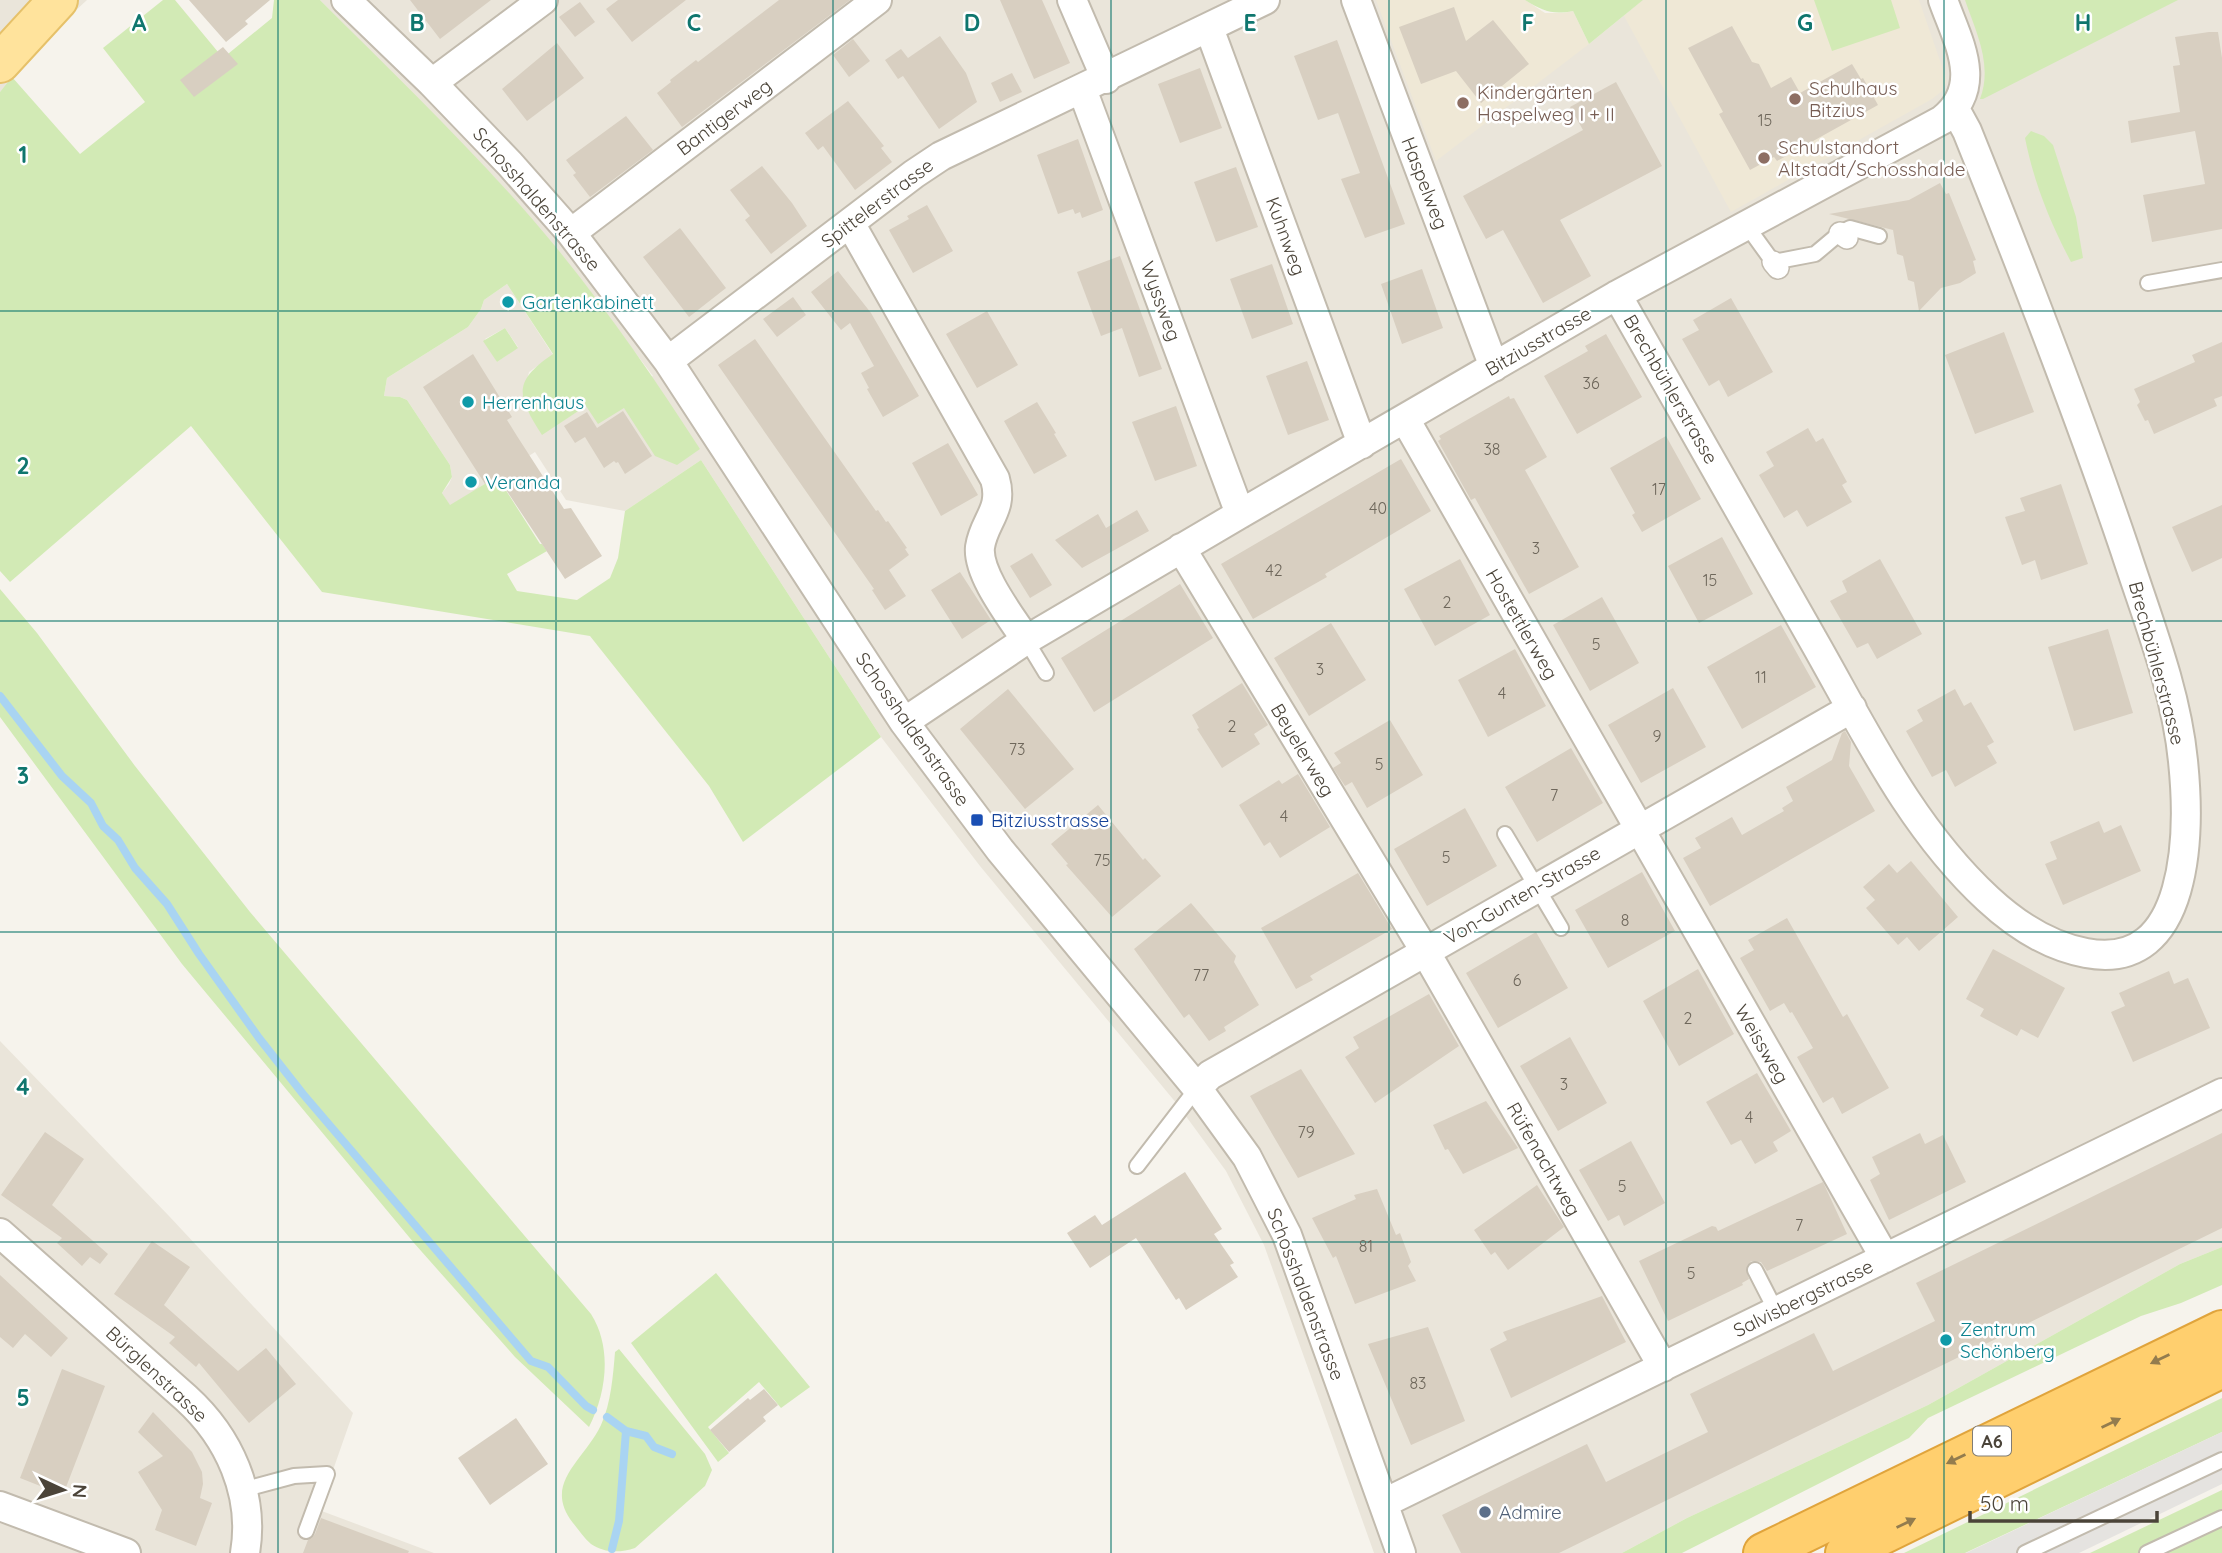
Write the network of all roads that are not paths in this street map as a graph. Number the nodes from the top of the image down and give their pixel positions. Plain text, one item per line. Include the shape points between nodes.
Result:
1 (58, 0) edge
2 (346, 0) edge
3 (542, 0) edge
4 (877, 0) edge
5 (1072, 0) edge
6 (1265, 0) edge
7 (1356, 0) edge
8 (1943, 0) edge
9 (1209, 28) junction
10 (0, 63) edge
11 (432, 83) junction
12 (1094, 84) junction
13 (1955, 109) junction
14 (850, 223) junction
15 (1747, 226) junction
16 (571, 233) junction
17 (1879, 236) dead end
18 (2222, 270) edge
19 (2148, 283) dead end
20 (1617, 295) junction
21 (668, 361) junction
22 (1494, 367) junction
23 (1405, 419) junction
24 (1362, 444) junction
25 (1240, 514) junction
26 (1181, 548) junction
27 (1026, 640) junction
28 (1046, 673) dead end
29 (1852, 708) junction
30 (904, 722) junction
31 (1640, 829) junction
32 (1505, 834) dead end
33 (1538, 887) junction
34 (1561, 928) dead end
35 (1424, 951) junction
36 (1197, 1088) junction
37 (2222, 1093) edge
38 (1137, 1166) dead end
39 (0, 1233) edge
40 (1885, 1258) junction
41 (1755, 1270) dead end
42 (1776, 1311) junction
43 (2222, 1330) edge
44 (1663, 1367) junction
45 (2222, 1368) edge
46 (2222, 1461) edge
47 (242, 1490) junction
48 (1384, 1503) junction
49 (0, 1506) edge
50 (2222, 1518) edge
51 (306, 1531) dead end
52 (126, 1553) edge
53 (245, 1553) edge
54 (1401, 1553) edge
55 (1763, 1553) edge
56 (1845, 1553) edge
57 (2025, 1553) edge
58 (2147, 1553) edge

1 - 10 main road
2 - 11 street, Schosshaldenstrasse
3 - 11 street
4 - 16 street, Bantigerweg
5 - 12 street
6 - 9 street, Spittelerstrasse
7 - 22 street, Haspelweg
8 - 13 street via 1965,68 1965,89
9 - 12 street, Spittelerstrasse
9 - 24 street, Kuhnweg
11 - 16 street, Schosshaldenstrasse
12 - 14 street, Spittelerstrasse via 941,156
12 - 25 street, Wyssweg
13 - 15 street, Bitziusstrasse via 1935,125
13 - 29 street, Brechbühlerstrasse via 2055,351 2144,609 2176,720 2183,758 2186,842 2176,891 2164,920 2133,950 2098,955 2060,946 2020,925 1976,887 1936,842 1898,788
14 - 21 street, Spittelerstrasse
14 - 27 street via 995,479 998,504 980,558
15 - 17 lane via 1776,265 1815,254 1850,228
15 - 20 street, Bitziusstrasse
16 - 21 street, Schosshaldenstrasse
18 - 19 lane
20 - 22 street, Bitziusstrasse
20 - 29 street, Brechbühlerstrasse
21 - 30 street, Schosshaldenstrasse
22 - 23 street, Bitziusstrasse
23 - 24 street, Bitziusstrasse
23 - 31 street, Hostettlerweg
24 - 25 street, Bitziusstrasse
25 - 26 street, Bitziusstrasse
26 - 27 street, Bitziusstrasse
26 - 35 street, Beyelerweg
27 - 28 lane
27 - 30 street, Bitziusstrasse
29 - 31 street, Von-Gunten-Strasse
30 - 36 street, Schosshaldenstrasse via 1000,850
31 - 33 street, Von-Gunten-Strasse
31 - 40 street, Weissweg
32 - 33 lane
33 - 34 lane
33 - 35 street, Von-Gunten-Strasse
35 - 36 street, Von-Gunten-Strasse via 1210,1075
35 - 44 street, Rüfenachtweg
36 - 38 lane
36 - 48 street, Schosshaldenstrasse via 1247,1157 1287,1235
37 - 40 street, Salvisbergstrasse
39 - 47 street, Bürglenstrasse via 205,1416 227,1448
40 - 42 street, Salvisbergstrasse
41 - 42 lane
42 - 44 street, Salvisbergstrasse
43 -> 55 highway, A6
44 - 48 street, Salvisbergstrasse
56 -> 45 highway, A6
46 - 57 lane
47 - 51 lane via 294,1476 327,1474
47 - 53 street, Bürglenstrasse
48 - 54 street, Schosshaldenstrasse
49 - 52 street
50 - 58 lane

